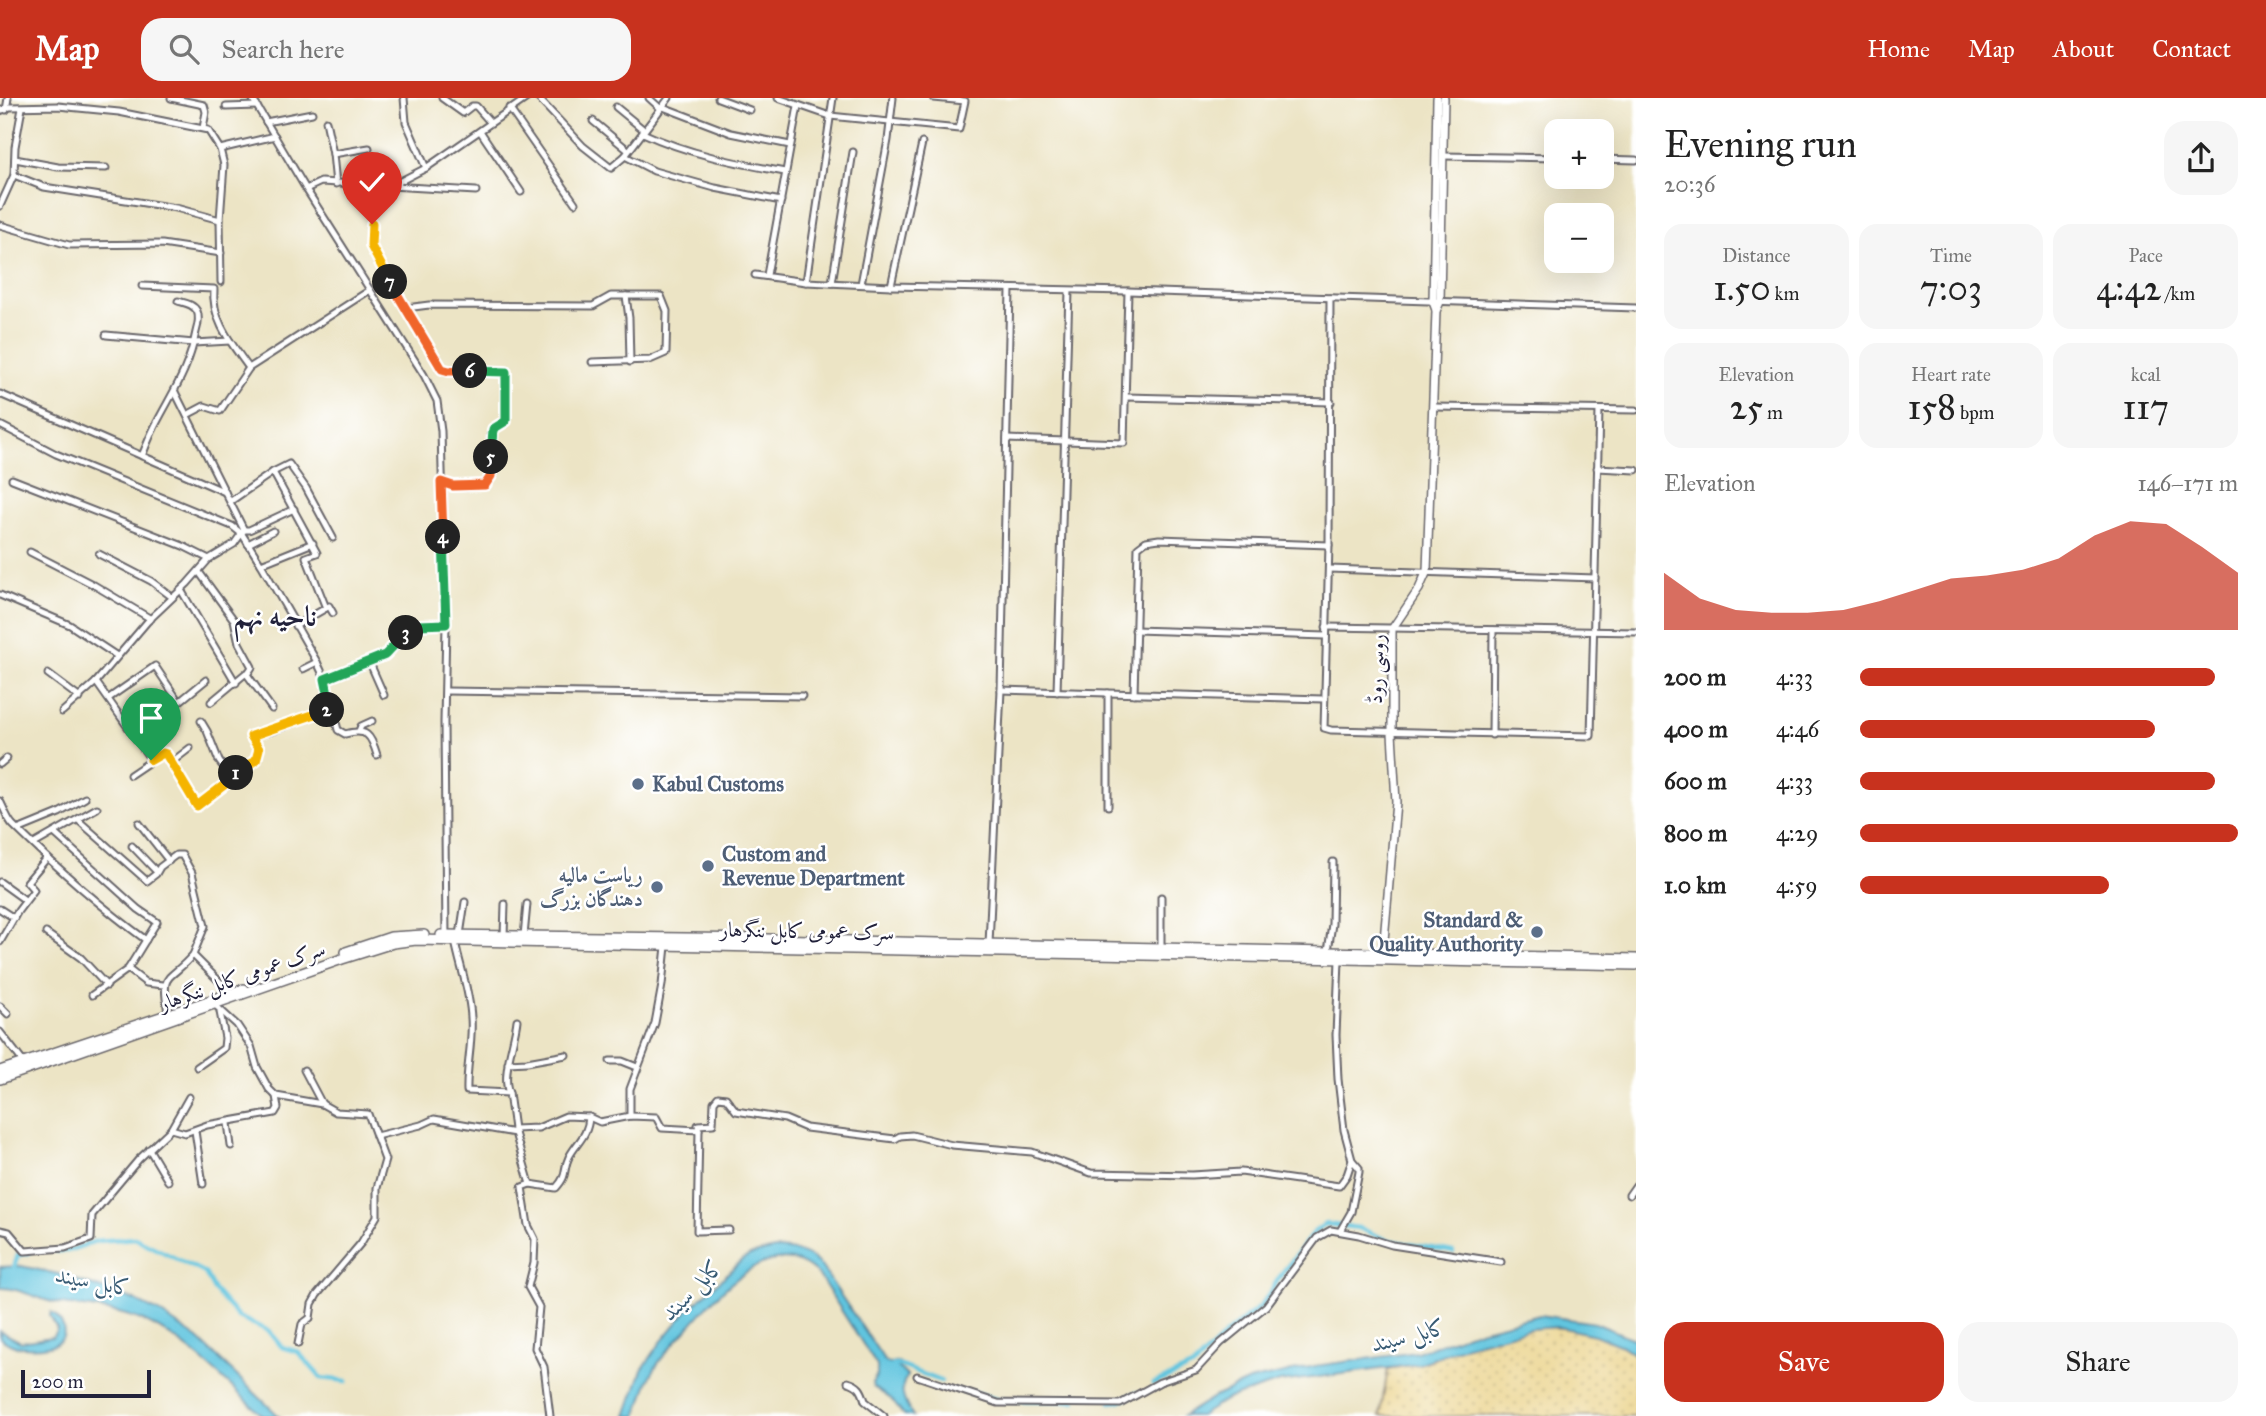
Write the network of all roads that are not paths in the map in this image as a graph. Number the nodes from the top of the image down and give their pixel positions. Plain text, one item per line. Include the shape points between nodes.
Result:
1 (8, 98) edge
2 (171, 98) edge
3 (252, 98) edge
4 (404, 98) edge
5 (442, 98) edge
6 (526, 98) edge
7 (538, 98) edge
8 (649, 98) edge
9 (669, 98) edge
10 (718, 98) edge
11 (778, 98) edge
12 (833, 98) edge
13 (893, 98) edge
14 (934, 98) edge
15 (1437, 98) edge
16 (1444, 98) edge
17 (257, 106) junction
18 (798, 106) junction
19 (226, 107) dead end
20 (616, 107) dead end
21 (662, 107) junction
22 (22, 108) junction
23 (509, 108) junction
24 (3, 110) edge
25 (750, 110) dead end
26 (312, 113) dead end
27 (830, 116) junction
28 (326, 121) dead end
29 (593, 121) dead end
30 (266, 122) junction
31 (489, 122) junction
32 (890, 122) junction
33 (203, 128) junction
34 (480, 131) junction
35 (644, 132) junction
36 (275, 136) junction
37 (922, 143) dead end
38 (790, 145) junction
39 (220, 149) junction
40 (369, 149) dead end
41 (853, 152) dead end
42 (626, 153) junction
43 (333, 154) junction
44 (1443, 156) junction
45 (1544, 158) edge
46 (15, 159) junction
47 (1614, 159) edge
48 (1636, 160) edge
49 (106, 167) dead end
50 (426, 168) junction
51 (785, 172) junction
52 (14, 176) junction
53 (336, 184) junction
54 (388, 188) junction
55 (306, 189) junction
56 (476, 191) dead end
57 (521, 192) dead end
58 (781, 201) junction
59 (575, 203) dead end
60 (0, 206) edge
61 (220, 219) junction
62 (372, 224) dead end
63 (0, 225) edge
64 (221, 253) junction
65 (755, 275) dead end
66 (767, 275) junction
67 (220, 282) dead end
68 (806, 282) junction
69 (832, 284) junction
70 (861, 284) junction
71 (142, 286) dead end
72 (891, 286) junction
73 (370, 289) junction
74 (1010, 290) junction
75 (1069, 291) junction
76 (1128, 291) junction
77 (626, 296) junction
78 (1330, 298) junction
79 (178, 301) dead end
80 (1436, 302) junction
81 (406, 308) junction
82 (1636, 308) edge
83 (106, 335) dead end
84 (230, 341) junction
85 (194, 343) junction
86 (592, 362) dead end
87 (629, 362) junction
88 (249, 368) junction
89 (176, 392) junction
90 (0, 394) edge
91 (1125, 397) junction
92 (1331, 402) junction
93 (1433, 407) junction
94 (1599, 410) junction
95 (1636, 410) edge
96 (187, 415) junction
97 (0, 425) edge
98 (1007, 439) junction
99 (1066, 442) junction
100 (142, 456) junction
101 (1597, 468) junction
102 (1636, 470) edge
103 (273, 472) junction
104 (12, 479) dead end
105 (441, 482) junction
106 (226, 493) junction
107 (231, 501) junction
108 (294, 509) junction
109 (273, 531) dead end
110 (243, 532) junction
111 (333, 538) dead end
112 (313, 543) junction
113 (248, 544) junction
114 (1329, 545) junction
115 (30, 552) dead end
116 (99, 554) dead end
117 (209, 559) junction
118 (261, 564) junction
119 (1329, 569) junction
120 (199, 572) junction
121 (1427, 572) junction
122 (1595, 578) junction
123 (181, 590) junction
124 (0, 595) edge
125 (172, 597) junction
126 (326, 608) junction
127 (333, 613) dead end
128 (152, 619) junction
129 (446, 624) junction
130 (295, 626) junction
131 (1326, 627) junction
132 (1392, 629) junction
133 (1135, 630) junction
134 (1493, 630) junction
135 (1593, 632) junction
136 (1636, 632) edge
137 (1326, 636) junction
138 (117, 656) junction
139 (317, 662) junction
140 (369, 662) junction
141 (303, 669) dead end
142 (248, 673) junction
143 (48, 674) dead end
144 (325, 679) junction
145 (206, 680) dead end
146 (96, 682) junction
147 (236, 683) junction
148 (1001, 690) junction
149 (446, 691) junction
150 (1057, 692) junction
151 (1108, 693) junction
152 (1133, 694) junction
153 (384, 695) dead end
154 (802, 696) dead end
155 (80, 698) junction
156 (110, 698) junction
157 (1323, 699) junction
158 (211, 702) dead end
159 (331, 708) junction
160 (272, 709) dead end
161 (62, 712) dead end
162 (201, 721) dead end
163 (372, 721) dead end
164 (359, 731) junction
165 (1392, 733) junction
166 (1493, 735) junction
167 (190, 748) dead end
168 (377, 755) dead end
169 (8, 758) dead end
170 (151, 760) junction
171 (172, 762) junction
172 (0, 764) edge
173 (130, 775) dead end
174 (232, 779) junction
175 (85, 798) dead end
176 (0, 801) edge
177 (1108, 806) dead end
178 (97, 808) dead end
179 (78, 820) junction
180 (139, 823) dead end
181 (20, 829) junction
182 (54, 833) junction
183 (34, 844) junction
184 (132, 846) dead end
185 (47, 858) junction
186 (169, 861) junction
187 (1333, 862) dead end
188 (156, 871) junction
189 (0, 882) edge
190 (1161, 897) dead end
191 (25, 901) junction
192 (465, 902) dead end
193 (505, 904) dead end
194 (527, 904) dead end
195 (0, 909) edge
196 (13, 918) junction
197 (46, 933) dead end
198 (504, 936) junction
199 (524, 936) junction
200 (452, 938) junction
201 (146, 940) junction
202 (0, 942) edge
203 (666, 946) junction
204 (988, 949) junction
205 (1161, 949) junction
206 (1328, 951) junction
207 (1383, 952) junction
208 (1228, 954) junction
209 (193, 955) junction
210 (1636, 959) edge
211 (1339, 960) junction
212 (1636, 965) edge
213 (128, 969) junction
214 (163, 985) junction
215 (107, 986) junction
216 (230, 992) junction
217 (92, 995) dead end
218 (0, 1006) edge
219 (217, 1008) junction
220 (168, 1013) junction
221 (8, 1014) dead end
222 (517, 1020) dead end
223 (0, 1032) edge
224 (566, 1055) dead end
225 (610, 1061) dead end
226 (24, 1063) junction
227 (508, 1063) junction
228 (197, 1067) dead end
229 (638, 1067) junction
230 (303, 1070) dead end
231 (0, 1071) edge
232 (0, 1079) edge
233 (509, 1093) junction
234 (276, 1096) junction
235 (189, 1097) dead end
236 (322, 1104) junction
237 (631, 1116) junction
238 (589, 1117) junction
239 (228, 1123) junction
240 (171, 1129) junction
241 (699, 1130) junction
242 (195, 1131) junction
243 (515, 1131) junction
244 (376, 1136) junction
245 (231, 1146) dead end
246 (149, 1149) junction
247 (1354, 1162) junction
248 (168, 1181) dead end
249 (203, 1184) dead end
250 (530, 1184) junction
251 (1636, 1185) edge
252 (1629, 1195) dead end
253 (0, 1230) edge
254 (729, 1230) dead end
255 (1339, 1231) junction
256 (1501, 1262) dead end
257 (298, 1344) dead end
258 (918, 1376) dead end
259 (848, 1382) dead end
260 (550, 1416) edge
261 (884, 1416) edge

1 - 24 street
2 - 33 street via 204,105
3 - 17 street
4 - 50 street via 406,122
5 - 31 street via 463,113 476,106
6 - 23 street
7 - 42 street via 607,167 615,167
8 - 21 street
9 - 21 street
10 - 25 street
11 - 18 street
12 - 27 street
13 - 32 street
14 - 32 street via 965,101 959,129
15 - 80 main road, روسی روڈ
16 - 44 main road, روسی روڈ
17 - 19 street
17 - 30 street
18 - 27 street
18 - 38 street
20 - 35 street
21 - 35 street
21 - 38 street via 731,133
22 - 24 street
22 - 33 street via 95,110
22 - 46 street
23 - 31 street
23 - 59 street
26 - 30 street
27 - 32 street
27 - 68 street
28 - 43 street
29 - 42 street
30 - 36 street
31 - 34 street
32 - 70 street
33 - 39 street
34 - 50 street
34 - 57 street
35 - 42 street
35 - 51 street via 665,144 716,159
36 - 39 street
36 - 55 street
37 - 72 street
38 - 51 street
39 - 61 street via 224,165
40 - 43 street
41 - 69 street
42 - 58 street via 654,172
43 - 53 street
44 - 45 street
44 - 80 main road, روسی روڈ
46 - 49 street via 58,167
46 - 52 street
47 - 48 street
50 - 54 street
51 - 58 street
52 - 60 street
52 - 61 street via 44,187
53 - 54 street
53 - 55 street via 321,182
54 - 56 street
55 - 73 street
58 - 66 street
61 - 64 street
62 - 81 street via 371,246
63 - 64 street via 69,245 162,244
64 - 67 street
65 - 66 street
66 - 68 street
68 - 69 street
69 - 70 street
70 - 72 street
71 - 84 street via 214,289 214,312
72 - 74 street
73 - 88 street
73 - 105 street via 437,401
74 - 75 street
74 - 98 street
75 - 76 street
75 - 99 street
76 - 78 street
76 - 91 street
77 - 81 street via 611,296 593,306
77 - 87 street
77 - 87 street via 661,296 667,311 666,353
78 - 80 street
78 - 92 street
79 - 85 street via 197,310
80 - 82 street
80 - 93 main road, روسی روڈ
81 - 105 street via 442,369 506,372 506,421 491,434 489,481 461,486
83 - 85 street
84 - 85 street
84 - 88 street
85 - 89 street
86 - 87 street
88 - 96 street via 219,411 204,406
89 - 96 street
89 - 100 street
90 - 100 street
91 - 92 street
91 - 99 street via 1124,443
92 - 114 street
93 - 94 street
93 - 121 main road, روسی روڈ
94 - 95 street
94 - 101 street
96 - 106 street
97 - 110 street via 57,454
98 - 99 street
98 - 148 street
99 - 150 street
100 - 106 street
101 - 102 street
101 - 122 street
103 - 107 street
103 - 108 street
103 - 111 street via 291,466
104 - 117 street
105 - 129 street
106 - 107 street
107 - 110 street
108 - 110 street
108 - 112 street
109 - 113 street
110 - 113 street
110 - 117 street via 234,544
112 - 118 street
112 - 126 street via 317,553 306,557
113 - 118 street
114 - 119 street
114 - 133 street via 1146,541 1138,547
115 - 128 street
116 - 125 street
117 - 120 street
118 - 130 street
119 - 121 street
119 - 131 street
120 - 123 street
120 - 142 street via 234,620 239,643 252,667
121 - 122 street
121 - 132 main road, روسی روڈ
122 - 135 street
123 - 125 street
123 - 147 street
124 - 138 street via 70,625
125 - 128 street
126 - 127 street
126 - 130 street
128 - 138 street
129 - 140 street via 419,625 385,655
129 - 149 street
130 - 139 street
131 - 132 street
131 - 137 street
132 - 134 street
132 - 165 main road, روسی روڈ
133 - 137 street
133 - 152 street
134 - 135 street
134 - 166 street
135 - 136 street
135 - 166 street via 1591,736
137 - 157 street
138 - 146 street
139 - 141 street
139 - 144 street
140 - 144 street
140 - 153 street
142 - 147 street
142 - 160 street
143 - 155 street
144 - 159 street
145 - 156 street via 179,702 155,666
146 - 155 street
146 - 156 street
147 - 158 street
148 - 150 street
148 - 204 street
149 - 154 street
149 - 200 street
150 - 151 street
151 - 152 street
151 - 177 street
152 - 157 street
155 - 161 street
156 - 170 street
157 - 165 street via 1324,728
159 - 164 street via 338,730 345,734
159 - 174 street via 251,736 259,749 256,760
162 - 174 street
163 - 164 street
164 - 168 street via 369,736
165 - 166 street
165 - 207 main road, روسی روڈ via 1396,802
167 - 171 street
169 - 172 street
170 - 171 street via 164,752
170 - 173 street
171 - 174 street via 197,806
175 - 181 street
176 - 181 street via 12,824
178 - 179 street
179 - 182 street
179 - 188 street via 146,881
180 - 186 street
181 - 183 street
182 - 183 street
182 - 201 street via 157,922
183 - 185 street
184 - 188 street
185 - 191 street via 27,882 34,890
185 - 201 street
186 - 188 street
186 - 209 street via 179,854 192,873 205,926
187 - 206 street
189 - 191 street
190 - 205 street
191 - 196 street
192 - 200 street
193 - 198 street
194 - 199 street
195 - 196 street
196 - 202 street
197 - 215 street via 90,965
198 - 199 highway, سرک عمومی کابل ننگرهار
198 - 200 highway, سرک عمومی کابل ننگرهار
199 - 204 highway, سرک عمومی کابل ننگرهار
200 - 203 highway, سرک عمومی کابل ننگرهار
200 - 216 highway, سرک عمومی کابل ننگرهار via 391,936
200 - 219 highway, سرک عمومی کابل ننگرهار via 393,943
200 - 233 street via 471,1019 467,1091
201 - 213 street
203 - 204 highway, سرک عمومی کابل ننگرهار
203 - 229 street via 654,1023
204 - 205 highway, سرک عمومی کابل ننگرهار
204 - 208 highway, سرک عمومی کابل ننگرهار
205 - 208 highway, سرک عمومی کابل ننگرهار
206 - 207 highway, سرک عمومی کابل ننگرهار
206 - 208 highway, سرک عمومی کابل ننگرهار
207 - 210 highway, سرک عمومی کابل ننگرهار
208 - 211 highway, سرک عمومی کابل ننگرهار
209 - 214 street
209 - 216 street
211 - 212 highway, سرک عمومی کابل ننگرهار
211 - 247 street via 1338,1079 1344,1130
213 - 214 street via 146,983
213 - 215 street
214 - 220 street
215 - 217 street
216 - 220 highway, سرک عمومی کابل ننگرهار
218 - 221 street
219 - 228 street via 224,1048
219 - 232 highway, سرک عمومی کابل ننگرهار
219 - 234 street via 237,1025
220 - 226 highway, سرک عمومی کابل ننگرهار
222 - 227 street
223 - 226 street
224 - 227 street
225 - 229 street
226 - 231 highway, سرک عمومی کابل ننگرهار
227 - 233 street
229 - 237 street via 630,1089
230 - 236 street
233 - 243 street
234 - 236 street
234 - 239 street via 275,1113
235 - 240 street
236 - 244 street via 335,1112 368,1114
237 - 238 street via 600,1122
237 - 241 street via 656,1116 662,1128
238 - 243 street via 566,1116 538,1128
238 - 250 street via 585,1135 568,1158 565,1179 556,1188
239 - 242 street
239 - 245 street
240 - 242 street
240 - 246 street
241 - 247 street via 698,1125 713,1124 718,1097 726,1098 736,1111 785,1119 806,1128 895,1139 912,1135 952,1145 1032,1152 1091,1173 1241,1172 1339,1186
241 - 254 street via 696,1231
242 - 249 street
243 - 244 street via 434,1119
243 - 250 street
244 - 257 street via 385,1160 377,1188 377,1216 361,1243 317,1294
246 - 248 street
246 - 253 street via 92,1215 91,1239 65,1248 25,1251
247 - 255 street via 1359,1172 1354,1200
250 - 260 street via 522,1187 534,1239 528,1287 539,1307 535,1348 544,1367
251 - 252 street
255 - 256 street via 1392,1245
255 - 258 street via 1317,1238 1266,1306 1196,1370 1160,1382 1120,1405 998,1402
259 - 261 street via 857,1385 865,1401

